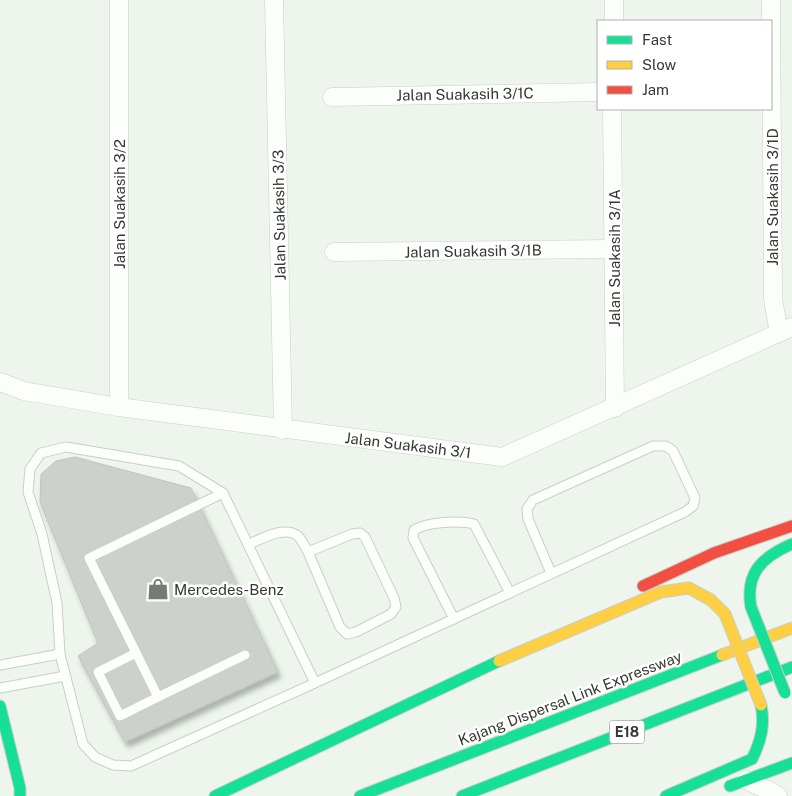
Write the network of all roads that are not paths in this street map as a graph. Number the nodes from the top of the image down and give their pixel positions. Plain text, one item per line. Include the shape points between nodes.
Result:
1 (119, 0) edge
2 (274, 0) edge
3 (614, 0) edge
4 (771, 0) edge
5 (614, 20) edge
6 (771, 20) edge
7 (597, 92) edge
8 (332, 96) dead end
9 (612, 110) edge
10 (771, 110) edge
11 (612, 249) junction
12 (334, 252) dead end
13 (786, 330) edge
14 (0, 382) edge
15 (119, 407) junction
16 (615, 408) junction
17 (283, 430) junction
18 (224, 493) junction
19 (792, 526) edge
20 (249, 544) junction
21 (792, 544) edge
22 (308, 552) junction
23 (551, 573) junction
24 (637, 589) dead end
25 (510, 593) junction
26 (611, 601) dead end
27 (454, 619) junction
28 (792, 628) edge
29 (136, 653) junction
30 (60, 654) junction
31 (245, 655) dead end
32 (511, 655) junction
33 (0, 666) edge
34 (792, 667) edge
35 (65, 676) junction
36 (315, 683) junction
37 (0, 688) edge
38 (158, 698) junction
39 (0, 706) edge
40 (792, 706) edge
41 (792, 763) edge
42 (746, 780) junction
43 (722, 788) dead end
44 (23, 793) edge
45 (215, 796) edge
46 (360, 796) edge
47 (462, 796) edge
48 (666, 796) edge
49 (778, 796) edge

1 - 15 street, Jalan Suakasih 3/2
2 - 17 street, Jalan Suakasih 3/3
3 - 5 street
4 - 6 street, Jalan Suakasih 3/1D
7 - 8 street, Jalan Suakasih 3/1C
9 - 11 street, Jalan Suakasih 3/1A
10 - 13 street, Jalan Suakasih 3/1D via 772,299
11 - 12 street, Jalan Suakasih 3/1B
11 - 16 street, Jalan Suakasih 3/1A
13 - 16 street, Jalan Suakasih 3/1
14 - 15 street, Jalan Suakasih 3/1 via 24,391
15 - 17 street, Jalan Suakasih 3/1
16 - 17 street, Jalan Suakasih 3/1 via 502,457
18 - 20 lane
18 - 29 lane via 89,558
18 - 30 lane via 179,466 66,447 41,454 30,469 28,492 42,534 57,602
19 - 24 main road via 714,553
20 - 22 lane via 291,532 299,536
20 - 36 lane
21 - 40 main road, bridge via 775,550 756,568 749,588 751,608
22 - 22 lane via 340,627 347,634 391,614 396,606 394,598 365,537 360,533
23 - 23 lane via 528,519 527,509 533,500 654,446 666,446 673,451 695,498 694,506
23 - 25 lane
25 - 27 lane
25 - 27 lane via 474,524 463,521 420,526 414,530 413,538
26 - 32 main road
27 - 36 lane
28 - 46 main road, Kajang Dispersal Link Expressway / E18
29 - 38 lane
29 - 38 lane via 98,672 120,716
30 - 33 lane
30 - 35 lane
31 - 38 lane
32 - 45 main road
32 - 48 main road, bridge via 661,592 689,588 711,600 726,614 761,704 764,719 762,738 752,759
34 - 47 main road, E18
35 - 36 lane via 84,744 96,757 122,766 130,766
35 - 37 lane
39 - 44 main road
41 - 42 main road
42 - 43 main road
42 - 49 street

